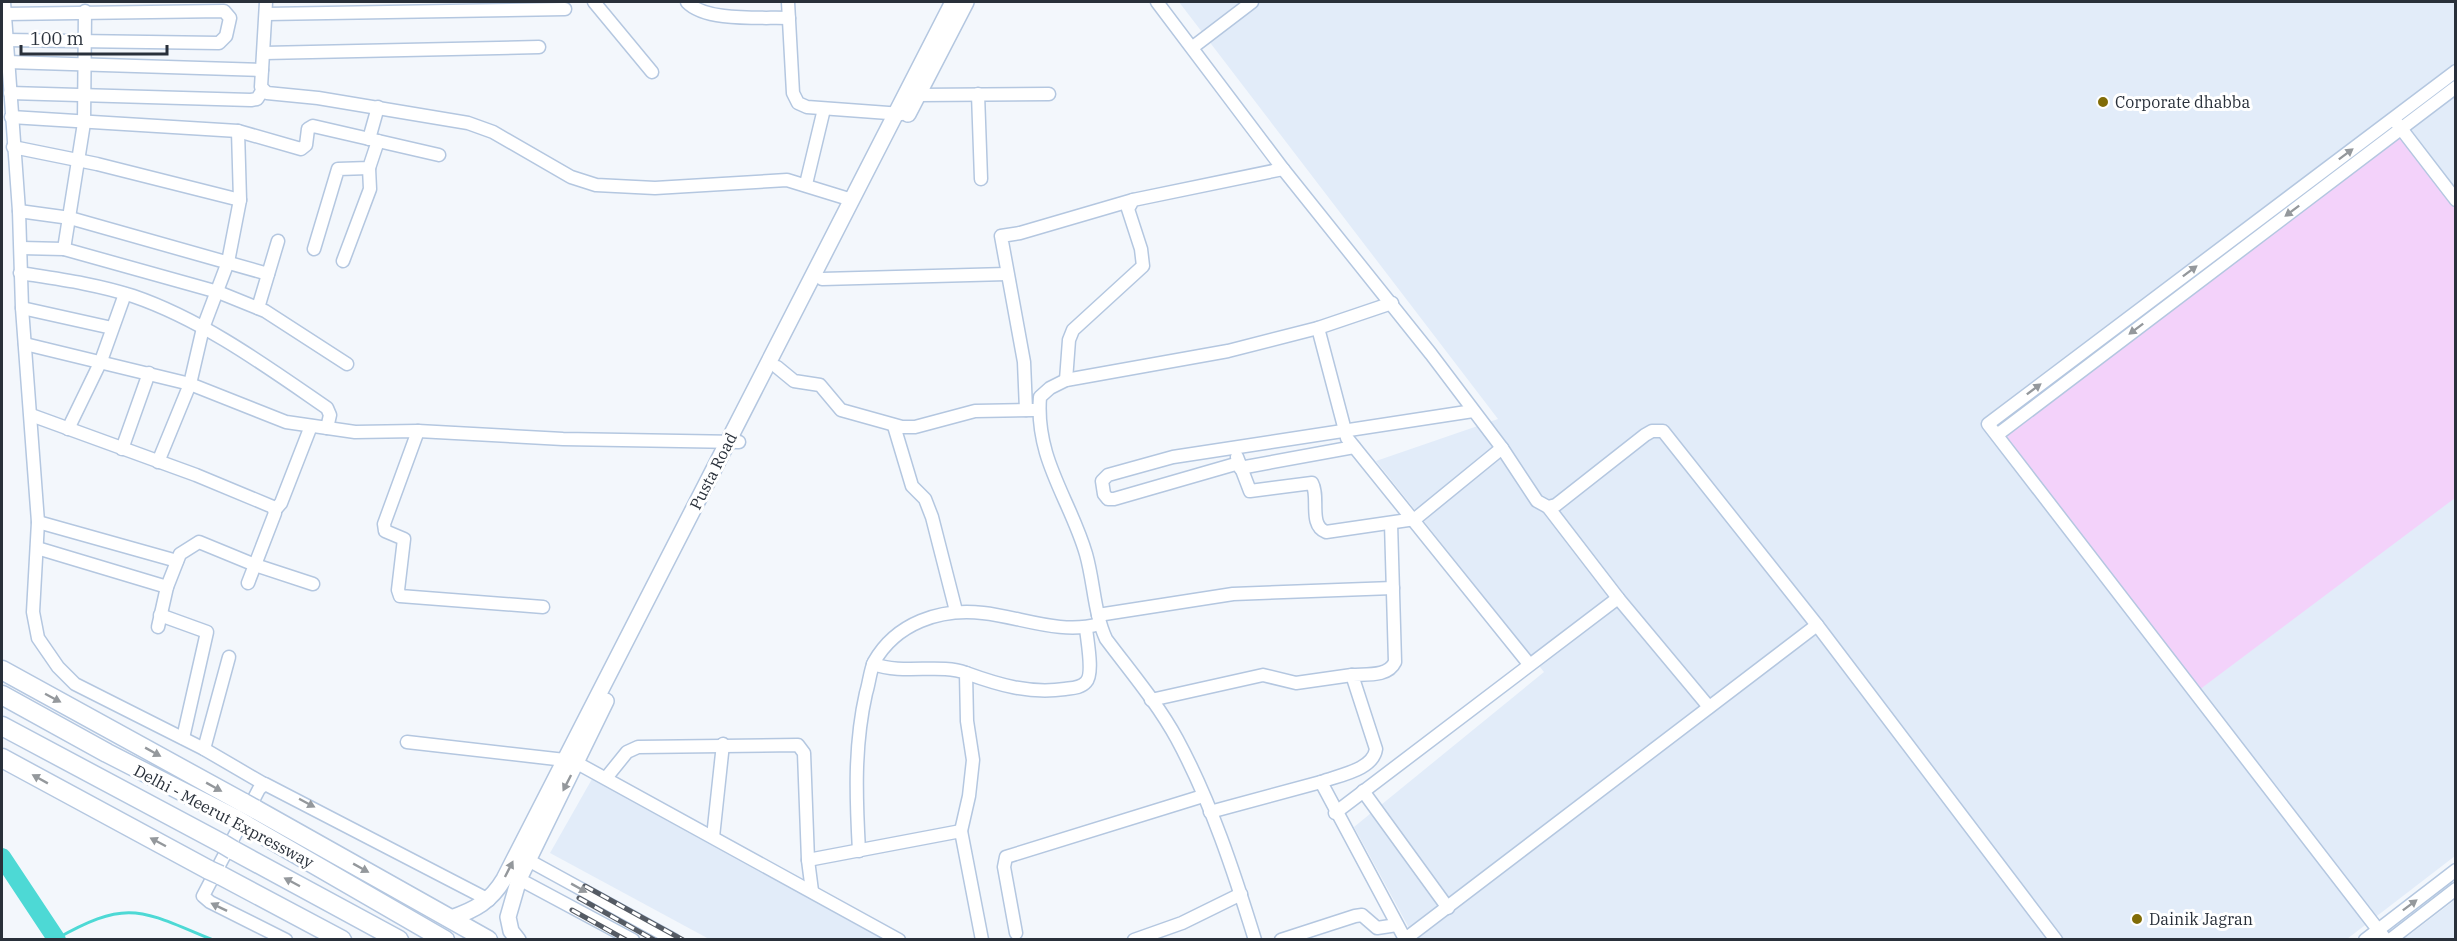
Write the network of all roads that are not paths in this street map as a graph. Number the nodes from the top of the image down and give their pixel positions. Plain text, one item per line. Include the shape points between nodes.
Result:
1 (594, 2) edge
2 (687, 2) edge
3 (788, 2) edge
4 (953, 2) edge
5 (966, 2) edge
6 (1157, 2) edge
7 (1252, 2) edge
8 (4, 8) edge
9 (266, 8) edge
10 (565, 9) dead end
11 (85, 11) junction
12 (789, 18) junction
13 (5, 40) junction
14 (86, 41) junction
15 (539, 47) dead end
16 (1193, 47) junction
17 (264, 53) junction
18 (7, 62) junction
19 (85, 64) junction
20 (262, 70) junction
21 (2456, 71) edge
22 (652, 72) dead end
23 (2456, 87) edge
24 (262, 91) junction
25 (9, 93) junction
26 (83, 94) junction
27 (978, 94) junction
28 (1049, 94) dead end
29 (918, 95) junction
30 (378, 107) junction
31 (824, 109) junction
32 (902, 114) junction
33 (11, 117) junction
34 (84, 123) junction
35 (2397, 123) junction
36 (238, 131) junction
37 (374, 140) junction
38 (13, 147) junction
39 (439, 155) dead end
40 (80, 161) junction
41 (369, 168) junction
42 (1283, 169) junction
43 (981, 179) dead end
44 (806, 184) junction
45 (240, 200) junction
46 (852, 200) junction
47 (1133, 200) junction
48 (2456, 200) edge
49 (19, 211) junction
50 (70, 218) junction
51 (278, 241) dead end
52 (21, 248) junction
53 (64, 249) junction
54 (314, 249) dead end
55 (343, 261) dead end
56 (228, 262) junction
57 (20, 273) junction
58 (268, 274) junction
59 (1007, 274) junction
60 (822, 279) junction
61 (218, 292) junction
62 (124, 294) junction
63 (1392, 303) junction
64 (22, 308) junction
65 (258, 308) junction
66 (112, 328) junction
67 (203, 328) junction
68 (1318, 328) junction
69 (25, 344) junction
70 (101, 362) junction
71 (347, 364) dead end
72 (777, 367) junction
73 (149, 373) junction
74 (1066, 380) junction
75 (190, 384) junction
76 (1026, 410) junction
77 (1041, 410) junction
78 (1473, 411) junction
79 (31, 415) junction
80 (311, 426) junction
81 (894, 426) junction
82 (327, 428) junction
83 (68, 429) junction
84 (1344, 429) junction
85 (418, 431) junction
86 (1997, 435) junction
87 (734, 442) junction
88 (1234, 447) junction
89 (1354, 447) junction
90 (1502, 448) junction
91 (122, 449) junction
92 (158, 462) junction
93 (1239, 466) junction
94 (1548, 507) junction
95 (276, 510) junction
96 (1415, 519) junction
97 (39, 522) junction
98 (1391, 523) junction
99 (37, 548) junction
100 (177, 561) junction
101 (255, 565) junction
102 (248, 583) dead end
103 (313, 584) dead end
104 (167, 587) junction
105 (1393, 588) junction
106 (1618, 598) junction
107 (543, 607) dead end
108 (956, 610) junction
109 (1099, 619) junction
110 (1817, 625) junction
111 (1086, 628) junction
112 (229, 657) dead end
113 (873, 664) junction
114 (1529, 664) junction
115 (2, 670) edge
116 (966, 673) junction
117 (1352, 675) junction
118 (2, 695) edge
119 (1151, 700) junction
120 (1709, 706) junction
121 (2, 726) edge
122 (183, 738) junction
123 (407, 742) dead end
124 (723, 744) junction
125 (204, 749) junction
126 (2, 758) edge
127 (571, 761) junction
128 (606, 778) junction
129 (1321, 782) junction
130 (264, 784) junction
131 (1362, 791) junction
132 (1203, 796) junction
133 (1210, 812) junction
134 (1335, 813) junction
135 (245, 814) junction
136 (961, 831) junction
137 (713, 837) junction
138 (859, 851) junction
139 (528, 860) junction
140 (808, 860) junction
141 (2456, 870) edge
142 (519, 879) junction
143 (2456, 889) edge
144 (812, 891) junction
145 (1241, 894) junction
146 (489, 900) junction
147 (1448, 908) junction
148 (451, 918) junction
149 (1397, 925) junction
150 (1016, 933) dead end
151 (2385, 936) edge
152 (484, 938) edge
153 (286, 939) edge
154 (342, 939) edge
155 (399, 939) edge
156 (445, 939) edge
157 (518, 939) edge
158 (633, 939) edge
159 (674, 939) edge
160 (899, 939) edge
161 (982, 939) edge
162 (1134, 939) edge
163 (1255, 939) edge
164 (1281, 939) edge
165 (1404, 939) edge
166 (2056, 939) edge
167 (2365, 939) edge

1 - 22 street
2 - 12 street via 714,15
3 - 12 street
4 - 32 main road, Pusta Road
5 - 29 main road, Pusta Road
6 - 16 street
7 - 16 street
8 - 11 street
8 - 13 street
9 - 10 street
9 - 17 street
11 - 14 street
11 - 14 street via 224,11 230,18 226,36 219,43
12 - 31 street via 795,98 802,106
13 - 14 street
13 - 18 street
14 - 19 street
15 - 17 street
16 - 42 street
17 - 20 street
18 - 19 street
18 - 25 street
19 - 20 street
19 - 26 street
20 - 24 street
21 - 35 street
23 - 35 street
24 - 26 street via 251,100
24 - 30 street
25 - 26 street
25 - 33 street
26 - 34 street
27 - 28 street
27 - 29 street
27 - 43 street
29 - 32 main road, Pusta Road
30 - 37 street
30 - 44 street via 481,126 571,177 596,185 655,188 768,179
31 - 32 street
31 - 44 street
32 - 46 main road, Pusta Road
32 - 60 main road, Pusta Road
33 - 34 street
33 - 38 street
34 - 36 street
34 - 40 street
35 - 48 street
35 -> 86 street
86 -> 35 street via 1988,424
36 - 37 street via 300,149 306,145 308,129 313,126
36 - 45 street
37 - 39 street
37 - 41 street
38 - 40 street
38 - 49 street
40 - 45 street
40 - 50 street
41 - 54 street via 338,170
41 - 55 street via 370,189
42 - 47 street
42 - 63 street
44 - 46 street
45 - 56 street
46 - 87 main road, Pusta Road
47 - 59 street via 1001,236
47 - 74 street via 1128,209 1143,266 1073,330
49 - 50 street
49 - 52 street
50 - 53 street
50 - 56 street
51 - 58 street
52 - 53 street
52 - 57 street
53 - 61 street
56 - 58 street
56 - 61 street
57 - 62 street
57 - 64 street
58 - 65 street
59 - 60 street
59 - 76 street via 1024,362
60 - 72 main road, Pusta Road
61 - 65 street
61 - 67 street
62 - 66 street
62 - 67 street
63 - 68 street
63 - 78 street
64 - 66 street
64 - 69 street
65 - 71 street
66 - 70 street
67 - 75 street
67 - 82 street via 327,408
68 - 74 street via 1228,351
68 - 84 street
69 - 70 street
69 - 79 street
70 - 73 street
70 - 83 street
72 - 81 street via 794,381 820,385 841,410
72 - 87 main road, Pusta Road
73 - 75 street
73 - 91 street
74 - 77 street via 1044,392 1040,397
75 - 80 street via 286,422
75 - 92 street
76 - 77 street
76 - 81 street via 975,411 915,427
77 - 109 street via 1046,458 1085,551
78 - 84 street
78 - 90 street
79 - 83 street
79 - 97 street
80 - 82 street
80 - 95 street
81 - 108 street via 912,486 925,499 932,517
82 - 85 street via 355,432
83 - 91 street
84 - 88 street
84 - 89 street
85 - 87 street
85 - 107 street via 384,524 385,531 404,539 400,596
86 - 151 street
87 - 127 main road, Pusta Road via 611,690
88 - 93 street
88 - 93 street via 1115,471 1102,481 1104,494 1114,499
89 - 93 street
89 - 96 street
90 - 94 street via 1536,501
90 - 96 street
91 - 92 street
92 - 95 street
93 - 98 street via 1250,491 1312,483 1317,523 1326,532
94 - 106 street
94 - 110 street via 1563,500 1645,435 1663,431
95 - 101 street
96 - 98 street
96 - 114 street
97 - 99 street
97 - 100 street
98 - 105 street
99 - 104 street
99 - 122 street via 34,625 58,667 75,684
100 - 101 street via 180,554 199,542
100 - 104 street
101 - 102 street
101 - 103 street
104 - 122 street via 159,621 207,632
105 - 109 street via 1233,594
105 - 117 street via 1392,669
106 - 114 street
106 - 120 street
108 - 111 street
108 - 113 street via 909,626 889,642
109 - 111 street
109 - 119 street via 1106,639
110 - 120 street
110 - 166 street
111 - 116 street via 1090,673 1086,682 1076,688 1045,692 1010,688
112 - 125 street
113 - 116 street via 906,671 956,669
113 - 138 street via 856,756
114 - 131 street
115 -> 135 highway via 184,770
116 - 136 street via 973,760
117 - 119 street via 1296,683 1263,675
117 - 129 street via 1376,749 1375,758
118 - 135 highway, Delhi - Meerut Expressway via 107,753
119 - 132 street via 1176,738
120 - 147 street
155 -> 121 highway, Delhi - Meerut Expressway
122 - 125 street
123 - 127 street
124 - 128 street via 633,749
124 - 137 street
124 - 140 street via 794,744 802,748
125 - 130 street
154 -> 126 highway
127 - 128 street
127 -> 139 main road, Pusta Road
146 -> 127 main road, Pusta Road
128 - 137 street
129 - 133 street
129 - 134 street
130 -> 146 street via 294,796
153 -> 130 street via 203,896
131 - 134 street
131 - 147 street
132 - 133 street
132 - 150 street via 1006,857 1004,867
133 - 145 street
134 - 149 street
135 -> 148 highway
135 - 156 highway, Delhi - Meerut Expressway
136 - 138 street
136 - 161 street
137 - 144 street
138 - 140 street
139 - 142 main road, Pusta Road
139 -> 159 street
140 - 144 street
151 -> 141 street
142 - 157 main road, Pusta Road via 508,917 511,931
142 - 158 street
143 - 151 street
144 - 160 street
145 - 162 street via 1182,923
145 - 163 street
146 - 148 main road, Pusta Road
147 - 165 street
148 - 152 highway
149 - 164 street via 1377,927 1362,915
149 - 165 street
151 - 167 street

